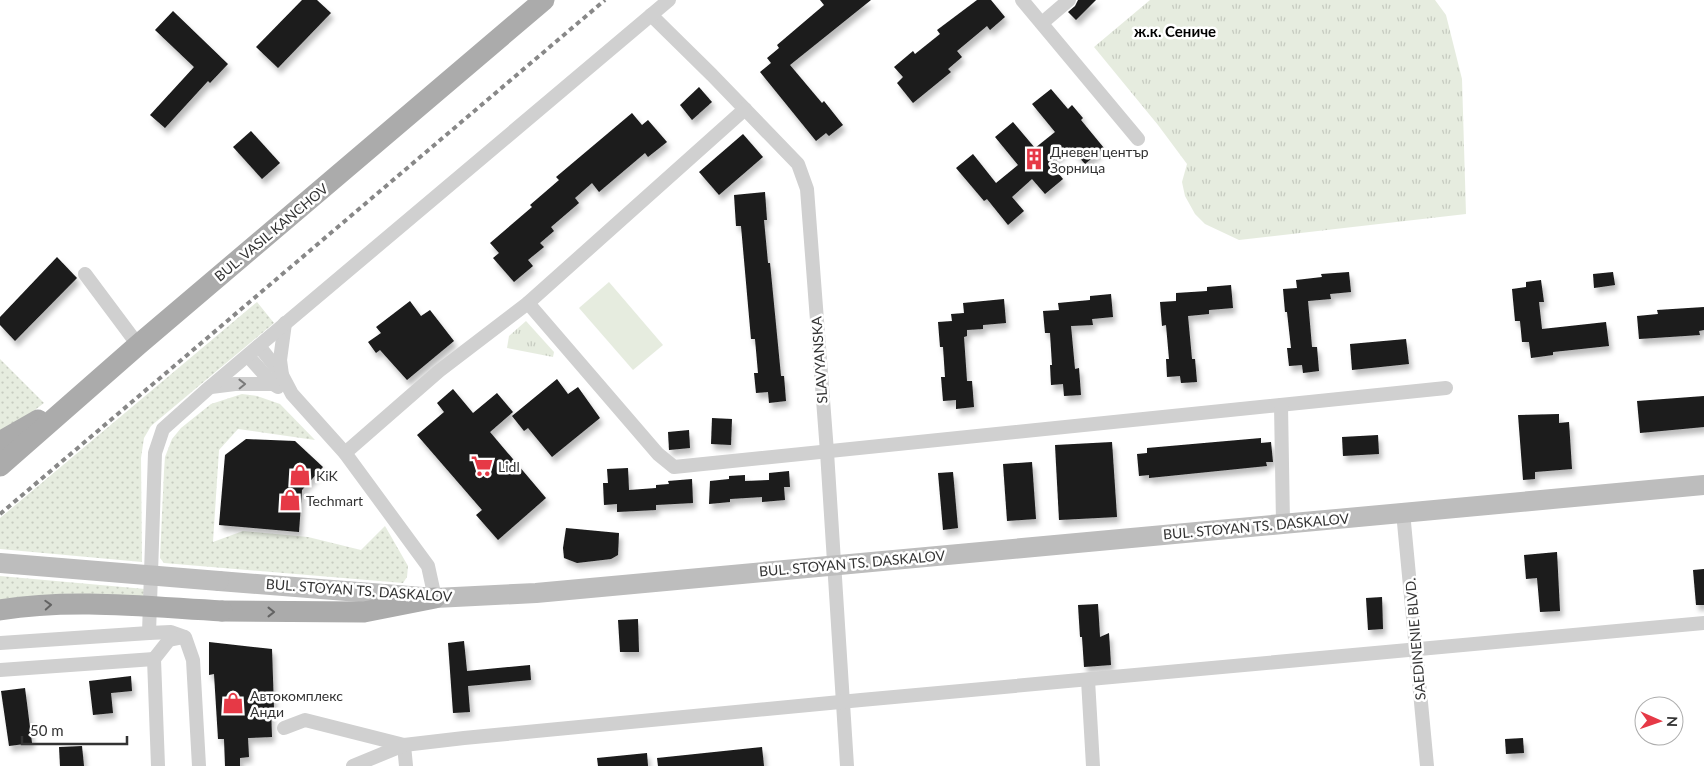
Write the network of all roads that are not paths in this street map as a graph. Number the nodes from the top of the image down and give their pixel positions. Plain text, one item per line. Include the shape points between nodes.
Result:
1 (544, 0) edge
2 (668, 0) edge
3 (1022, 0) edge
4 (1069, 0) edge
5 (650, 15) junction
6 (1042, 23) junction
7 (744, 109) junction
8 (1138, 139) dead end
9 (85, 274) dead end
10 (528, 303) junction
11 (286, 323) junction
12 (138, 345) junction
13 (259, 346) junction
14 (248, 356) junction
15 (278, 380) junction
16 (210, 387) junction
17 (1446, 388) dead end
18 (75, 399) junction
19 (1281, 405) junction
20 (0, 442) edge
21 (826, 452) junction
22 (345, 454) junction
23 (0, 466) edge
24 (1704, 485) edge
25 (1404, 512) junction
26 (1282, 523) junction
27 (0, 562) edge
28 (833, 566) junction
29 (436, 598) junction
30 (0, 610) edge
31 (1704, 624) edge
32 (149, 632) junction
33 (185, 636) junction
34 (0, 643) edge
35 (1416, 650) junction
36 (154, 659) junction
37 (0, 670) edge
38 (1088, 680) junction
39 (842, 702) junction
40 (284, 728) dead end
41 (404, 745) junction
42 (158, 766) edge
43 (199, 766) edge
44 (353, 766) edge
45 (406, 766) edge
46 (847, 766) edge
47 (1093, 766) edge
48 (1427, 766) edge

1 - 12 main road, BUL. VASIL KANCHOV
2 - 5 street
3 - 6 street
4 - 6 street
5 - 7 street, SLAVYANSKA
5 - 11 street
6 - 8 street
7 - 10 street
7 - 21 street, SLAVYANSKA via 798,164 807,189
9 - 12 street
10 - 21 street via 658,454 674,468
10 - 22 street via 439,371
11 - 13 street
11 - 15 street
12 - 18 main road, BUL. VASIL KANCHOV
13 - 14 street
13 - 15 street
14 - 15 street
14 - 16 street
16 -> 15 street
15 - 22 street
16 - 32 street via 163,428 155,453
17 - 19 street
18 - 20 main road
18 - 23 main road, BUL. VASIL KANCHOV
19 - 21 street
19 - 26 street
21 - 28 street, SLAVYANSKA
22 - 29 street via 428,566
24 - 25 street, BUL. STOYAN TS. DASKALOV
25 - 26 street, BUL. STOYAN TS. DASKALOV
25 - 35 street, SAEDINENIE BLVD.
26 - 28 street, BUL. STOYAN TS. DASKALOV
27 - 29 street, BUL. STOYAN TS. DASKALOV, bridge
28 - 29 street, BUL. STOYAN TS. DASKALOV via 536,593
28 - 39 street, SLAVYANSKA
30 -> 29 main road, bridge via 85,604 222,611 364,612
31 - 35 street
32 - 33 street
32 - 34 street
33 - 36 street via 169,640
33 - 43 street via 194,660
35 - 38 street
35 - 48 street, SAEDINENIE BLVD.
36 - 37 street
36 - 42 street
38 - 39 street
38 - 47 street
39 - 41 street
39 - 46 street, SLAVYANSKA
40 - 41 street via 305,720
41 - 44 street
41 - 45 street

